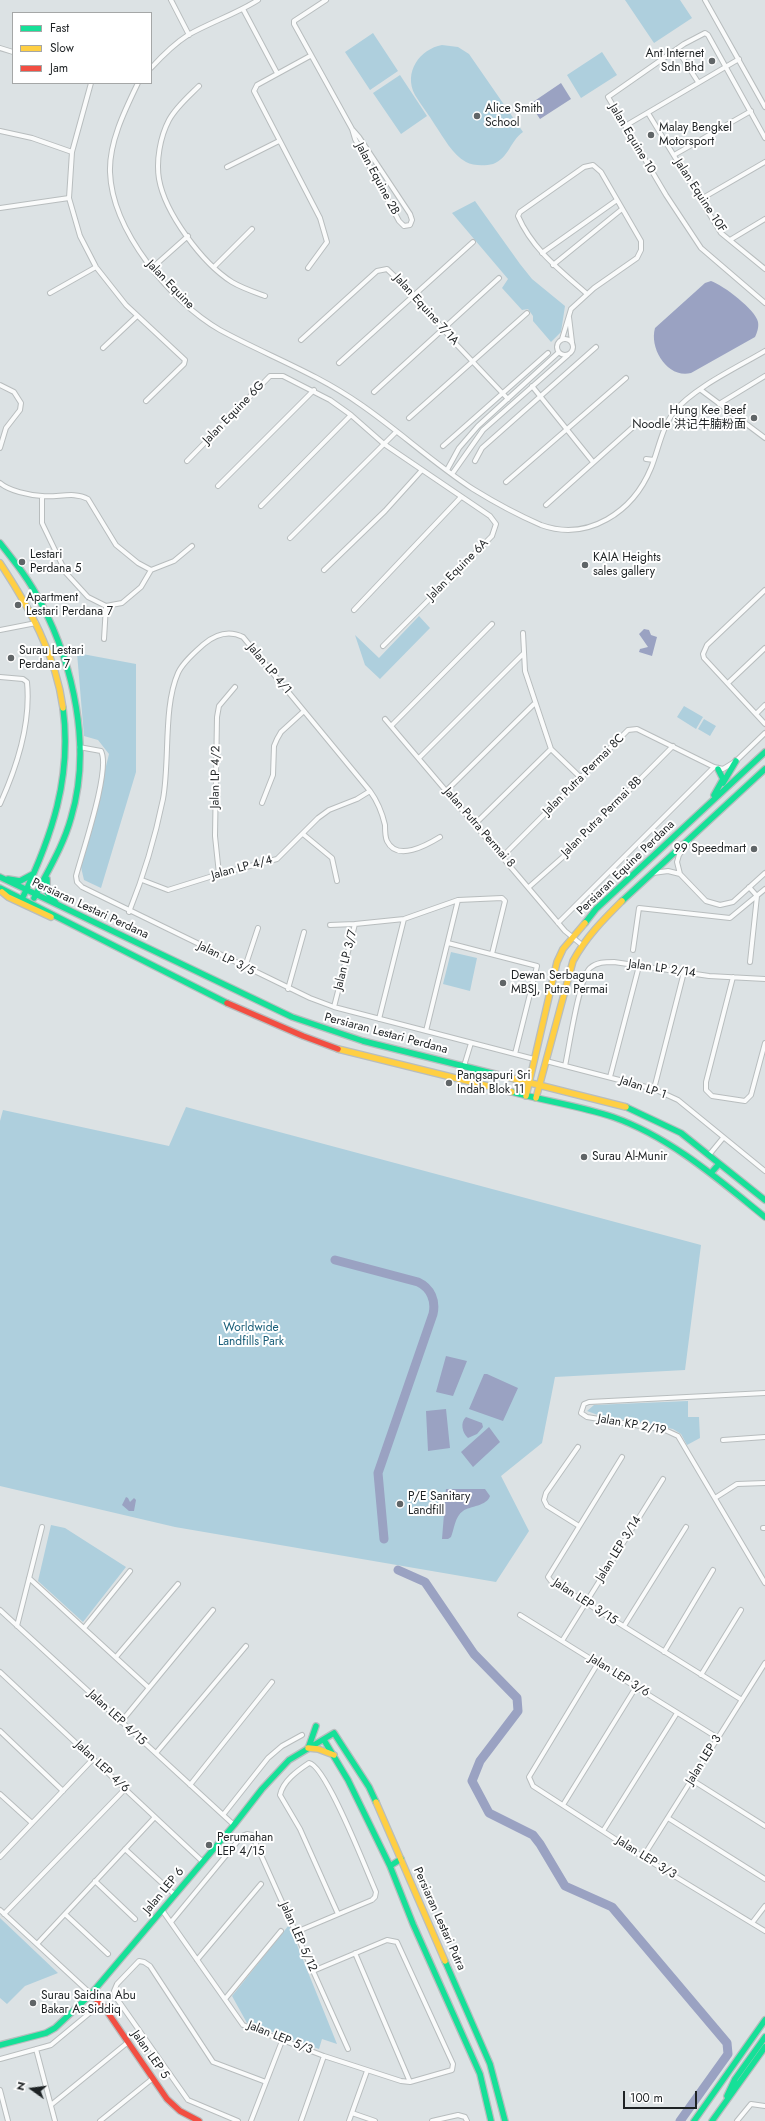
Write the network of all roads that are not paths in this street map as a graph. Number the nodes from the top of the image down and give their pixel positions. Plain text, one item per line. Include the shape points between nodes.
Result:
1 (171, 0) edge
2 (258, 0) edge
3 (326, 0) edge
4 (705, 0) edge
5 (243, 9) junction
6 (189, 35) junction
7 (0, 48) edge
8 (677, 49) junction
9 (12, 52) edge
10 (310, 56) junction
11 (739, 59) junction
12 (726, 66) junction
13 (152, 67) edge
14 (276, 73) junction
15 (698, 82) junction
16 (91, 84) edge
17 (138, 84) edge
18 (199, 86) dead end
19 (765, 106) edge
20 (751, 111) junction
21 (648, 113) junction
22 (625, 126) junction
23 (352, 129) junction
24 (0, 131) edge
25 (765, 138) edge
26 (279, 140) junction
27 (72, 152) junction
28 (674, 155) junction
29 (765, 162) edge
30 (227, 168) dead end
31 (69, 198) junction
32 (701, 199) junction
33 (617, 200) junction
34 (0, 208) edge
35 (622, 209) junction
36 (765, 219) edge
37 (252, 229) dead end
38 (188, 236) junction
39 (730, 240) junction
40 (474, 242) dead end
41 (542, 253) junction
42 (553, 265) junction
43 (214, 267) junction
44 (96, 268) junction
45 (152, 268) junction
46 (308, 268) dead end
47 (765, 269) edge
48 (499, 278) dead end
49 (50, 293) dead end
50 (587, 294) junction
51 (414, 295) junction
52 (265, 296) dead end
53 (765, 303) edge
54 (526, 313) dead end
55 (137, 316) junction
56 (569, 317) junction
57 (443, 328) junction
58 (562, 339) junction
59 (301, 340) dead end
60 (572, 342) junction
61 (596, 347) dead end
62 (103, 348) dead end
63 (765, 351) edge
64 (559, 352) junction
65 (548, 354) dead end
66 (568, 355) junction
67 (473, 362) junction
68 (339, 363) dead end
69 (535, 365) junction
70 (540, 370) junction
71 (765, 376) edge
72 (626, 378) dead end
73 (0, 385) edge
74 (532, 386) junction
75 (314, 390) junction
76 (701, 390) junction
77 (374, 392) dead end
78 (502, 394) junction
79 (540, 396) junction
80 (508, 399) junction
81 (146, 401) dead end
82 (719, 404) junction
83 (351, 415) junction
84 (409, 418) dead end
85 (632, 428) dead end
86 (568, 429) junction
87 (396, 432) junction
88 (764, 435) edge
89 (468, 438) junction
90 (384, 444) junction
91 (473, 444) junction
92 (443, 446) dead end
93 (0, 448) edge
94 (458, 451) junction
95 (463, 456) junction
96 (646, 458) dead end
97 (654, 460) junction
98 (187, 461) dead end
99 (475, 461) dead end
100 (593, 462) junction
101 (422, 470) junction
102 (448, 470) junction
103 (452, 474) junction
104 (506, 482) dead end
105 (0, 483) edge
106 (218, 486) dead end
107 (42, 497) junction
108 (462, 497) junction
109 (546, 505) dead end
110 (261, 506) dead end
111 (290, 538) dead end
112 (0, 543) edge
113 (192, 546) dead end
114 (0, 563) edge
115 (151, 570) junction
116 (324, 570) dead end
117 (765, 590) edge
118 (106, 606) junction
119 (354, 610) dead end
120 (36, 623) junction
121 (492, 624) dead end
122 (0, 630) edge
123 (523, 632) dead end
124 (104, 639) dead end
125 (383, 646) dead end
126 (765, 648) edge
127 (523, 654) junction
128 (0, 677) edge
129 (728, 683) junction
130 (235, 687) dead end
131 (534, 704) junction
132 (765, 705) edge
133 (304, 711) junction
134 (756, 714) junction
135 (385, 719) dead end
136 (765, 724) edge
137 (391, 726) junction
138 (765, 733) edge
139 (79, 746) junction
140 (673, 746) junction
141 (551, 749) junction
142 (765, 752) edge
143 (419, 758) junction
144 (736, 761) junction
145 (716, 768) junction
146 (765, 769) edge
147 (580, 777) junction
148 (722, 785) junction
149 (447, 790) junction
150 (370, 791) junction
151 (262, 803) dead end
152 (0, 804) edge
153 (703, 810) junction
154 (475, 824) junction
155 (698, 830) junction
156 (303, 834) junction
157 (440, 837) dead end
158 (503, 856) junction
159 (49, 870) junction
160 (35, 872) junction
161 (765, 873) edge
162 (219, 874) junction
163 (652, 874) junction
164 (680, 874) junction
165 (1, 877) edge
166 (142, 880) junction
167 (337, 881) dead end
168 (529, 887) junction
169 (749, 887) junction
170 (0, 889) edge
171 (765, 889) edge
172 (26, 891) junction
173 (35, 895) junction
174 (757, 896) junction
175 (22, 899) junction
176 (458, 900) junction
177 (31, 904) junction
178 (62, 908) junction
179 (129, 912) junction
180 (63, 920) junction
181 (404, 920) junction
182 (558, 923) junction
183 (355, 924) junction
184 (330, 926) dead end
185 (258, 928) dead end
186 (304, 932) dead end
187 (572, 937) junction
188 (448, 943) junction
189 (582, 945) junction
190 (634, 950) dead end
191 (492, 954) junction
192 (750, 962) dead end
193 (639, 966) junction
194 (245, 968) junction
195 (684, 972) junction
196 (733, 977) junction
197 (765, 979) edge
198 (288, 989) junction
199 (334, 1007) junction
200 (379, 1019) junction
201 (426, 1031) junction
202 (471, 1043) junction
203 (765, 1043) edge
204 (515, 1054) junction
205 (534, 1059) junction
206 (546, 1061) junction
207 (464, 1066) junction
208 (564, 1066) junction
209 (532, 1067) junction
210 (610, 1077) junction
211 (521, 1080) junction
212 (529, 1082) junction
213 (539, 1084) junction
214 (654, 1089) junction
215 (526, 1096) junction
216 (536, 1098) junction
217 (723, 1138) junction
218 (709, 1155) junction
219 (719, 1164) junction
220 (765, 1171) edge
221 (711, 1173) junction
222 (765, 1200) edge
223 (765, 1217) edge
224 (765, 1393) edge
225 (765, 1438) edge
226 (723, 1440) dead end
227 (578, 1447) dead end
228 (622, 1457) dead end
229 (663, 1478) dead end
230 (765, 1483) edge
231 (715, 1498) junction
232 (579, 1526) junction
233 (42, 1527) dead end
234 (686, 1527) dead end
235 (713, 1570) dead end
236 (130, 1571) dead end
237 (29, 1578) junction
238 (178, 1584) dead end
239 (765, 1584) edge
240 (586, 1603) junction
241 (0, 1610) edge
242 (213, 1610) dead end
243 (741, 1610) dead end
244 (520, 1615) dead end
245 (17, 1626) junction
246 (624, 1626) junction
247 (84, 1628) junction
248 (562, 1641) junction
249 (246, 1646) dead end
250 (664, 1652) junction
251 (116, 1657) junction
252 (598, 1663) junction
253 (765, 1663) edge
254 (0, 1672) edge
255 (701, 1675) junction
256 (272, 1682) dead end
257 (636, 1687) junction
258 (149, 1688) junction
259 (742, 1700) junction
260 (677, 1713) junction
261 (121, 1722) junction
262 (316, 1726) dead end
263 (0, 1731) edge
264 (334, 1733) joint
265 (302, 1735) dead end
266 (718, 1738) junction
267 (324, 1740) junction
268 (307, 1748) junction
269 (156, 1753) junction
270 (334, 1755) junction
271 (93, 1759) junction
272 (692, 1780) junction
273 (190, 1785) junction
274 (125, 1788) junction
275 (63, 1791) junction
276 (0, 1794) edge
277 (563, 1805) junction
278 (223, 1815) junction
279 (155, 1817) junction
280 (668, 1818) junction
281 (32, 1823) junction
282 (234, 1826) junction
283 (765, 1826) edge
284 (603, 1831) junction
285 (125, 1849) junction
286 (1, 1855) edge
287 (643, 1857) junction
288 (401, 1859) junction
289 (203, 1862) junction
290 (390, 1866) junction
291 (765, 1879) edge
292 (95, 1881) junction
293 (261, 1884) dead end
294 (175, 1895) junction
295 (765, 1906) edge
296 (0, 1910) edge
297 (162, 1910) junction
298 (4, 1914) junction
299 (65, 1914) junction
300 (338, 1914) junction
301 (135, 1919) dead end
302 (171, 1922) junction
303 (752, 1923) junction
304 (282, 1931) dead end
305 (765, 1931) edge
306 (296, 1932) junction
307 (37, 1944) junction
308 (355, 1953) junction
309 (108, 1954) dead end
310 (197, 1960) junction
311 (313, 1971) junction
312 (91, 1994) junction
313 (225, 1999) junction
314 (92, 2011) dead end
315 (765, 2020) edge
316 (765, 2037) edge
317 (282, 2041) junction
318 (127, 2043) junction
319 (0, 2044) edge
320 (765, 2047) edge
321 (36, 2049) junction
322 (348, 2049) dead end
323 (324, 2056) junction
324 (0, 2059) edge
325 (367, 2071) junction
326 (152, 2078) junction
327 (266, 2082) junction
328 (410, 2082) junction
329 (0, 2090) edge
330 (51, 2105) junction
331 (765, 2106) edge
332 (722, 2108) junction
333 (352, 2113) junction
334 (8, 2121) edge
335 (55, 2121) edge
336 (100, 2121) edge
337 (199, 2121) edge
338 (238, 2121) edge
339 (251, 2121) edge
340 (301, 2121) edge
341 (349, 2121) edge
342 (375, 2121) edge
343 (432, 2121) edge
344 (467, 2121) edge
345 (490, 2121) edge
346 (505, 2121) edge
347 (694, 2121) edge
348 (712, 2121) edge
349 (737, 2121) edge

1 - 6 street
2 - 5 street
3 - 10 street, Jalan Equine 2B via 294,21 295,28
4 - 11 street
5 - 6 street
5 - 14 street
6 - 13 street via 168,50
7 - 9 street
8 - 12 street, Jalan Equine 10 via 702,33 707,34
8 - 15 street
8 - 22 street, Jalan Equine 10 via 609,96
10 - 14 street
10 - 23 street, Jalan Equine 2B
11 - 12 street
11 - 19 street
12 - 15 street
12 - 20 street, Jalan Equine 10
14 - 26 street via 257,85 254,91
15 - 21 street
16 - 27 street
17 - 45 street, Jalan Equine via 117,133 110,172 125,230
18 - 38 street via 169,120 158,166 164,200
20 - 25 street, Jalan Equine 10
20 - 28 street
21 - 22 street
21 - 28 street, Jalan Equine 10F
22 - 53 street, Jalan Equine 10 via 701,248
23 - 23 street, Jalan Equine 2B via 360,137 410,214 410,225 404,226 399,221
24 - 27 street via 32,138
26 - 30 street
26 - 46 street via 320,218 326,237 327,242
27 - 31 street
28 - 32 street, Jalan Equine 10F
29 - 32 street
31 - 34 street
31 - 44 street via 80,236
32 - 39 street, Jalan Equine 10F via 721,233
33 - 35 street
33 - 41 street
33 - 41 street via 597,168 593,165 584,167 519,213 525,229
35 - 42 street
35 - 50 street via 641,241 640,254
36 - 39 street
37 - 43 street
38 - 43 street
38 - 45 street
39 - 47 street, Jalan Equine 10F
40 - 51 street
41 - 42 street
42 - 50 street
43 - 52 street via 232,282
44 - 49 street
44 - 55 street
45 - 87 street, Jalan Equine via 182,301 220,329 320,379 360,404
48 - 57 street
50 - 56 street via 571,309
51 - 57 street, Jalan Equine 7/1A
51 - 59 street, Jalan Equine 7/1A via 391,271 381,269
51 - 68 street
54 - 67 street
55 - 62 street
55 - 81 street via 185,360 184,364
56 - 58 street
56 - 60 street
57 - 67 street, Jalan Equine 7/1A
57 - 77 street
58 - 60 street
58 - 64 street via 557,345
60 - 66 street via 574,349
61 - 79 street
63 - 76 street, Jalan Equine
64 - 66 street
64 - 70 street
65 - 69 street
66 - 74 street
67 - 78 street, Jalan Equine 7/1A
67 - 84 street
69 - 70 street
69 - 78 street
70 - 80 street
71 - 82 street
72 - 86 street
73 - 93 street via 14,392 21,403 20,410 6,428
74 - 79 street
74 - 91 street via 482,430
75 - 83 street, Jalan Equine 6G
75 - 98 street, Jalan Equine 6G via 283,376 270,376
75 - 106 street
76 - 82 street
76 - 97 street, Jalan Equine via 673,412
78 - 80 street, Jalan Equine 7/1A
78 - 92 street
79 - 86 street
79 - 99 street via 482,448
80 - 89 street
82 - 88 street
83 - 90 street, Jalan Equine 6G
83 - 110 street
85 - 100 street
86 - 100 street
86 - 104 street
87 - 90 street
87 - 102 street, Jalan Equine
89 - 91 street
89 - 94 street
90 - 101 street, Jalan Equine 6G
90 - 111 street
91 - 95 street
94 - 95 street
94 - 102 street
95 - 103 street
96 - 97 street
97 - 103 street, Jalan Equine via 631,500 608,519 584,529 550,528 541,525 473,489
100 - 109 street
101 - 108 street, Jalan Equine 6G
101 - 116 street via 385,511
102 - 103 street, Jalan Equine
105 - 107 street via 6,488
107 - 115 street via 84,497 116,545
107 - 118 street via 42,523 66,573 88,597
108 - 119 street
108 - 125 street, Jalan Equine 6A via 490,516 496,524 492,536
112 - 139 street via 29,582 47,614 61,648 71,682
113 - 115 street via 174,561
114 - 120 street
115 - 118 street via 141,587 122,603
117 - 129 street via 704,650 704,658
118 - 124 street
120 - 122 street
120 - 160 street via 58,684 64,718 66,757 56,813
121 - 137 street
123 - 127 street
126 - 129 street
127 - 131 street
127 - 143 street
128 - 152 street via 23,679 27,682 28,705 12,778
129 - 134 street
130 - 162 street, Jalan LP 4/2 via 219,706 217,716 215,836
131 - 141 street
131 - 149 street
132 - 134 street
133 - 150 street, Jalan LP 4/1
133 - 151 street via 277,739 274,746 273,775
133 - 166 street, Jalan LP 4/1 via 249,644 237,634 227,633 208,640 186,661 178,672 172,691 164,791
134 - 136 street
135 - 137 street, Jalan Putra Permai 8
137 - 143 street, Jalan Putra Permai 8
138 - 144 street
139 - 159 street via 78,786 71,817
139 - 179 street, Jalan LP 3/5 via 101,751 104,762 77,882
140 - 145 street, Jalan Putra Permai 8C
140 - 147 street, Jalan Putra Permai 8C via 632,728
140 - 168 street, Jalan Putra Permai 8B via 564,856
141 - 147 street
141 - 154 street
142 - 153 street, Persiaran Equine Perdana
143 - 149 street, Jalan Putra Permai 8
144 - 145 street via 728,767
144 - 148 street
145 - 148 street via 722,773
145 - 182 street
146 - 155 street, Persiaran Equine Perdana
147 - 158 street, Jalan Putra Permai 8C
148 - 153 street
149 - 154 street, Jalan Putra Permai 8
150 - 156 street, Jalan LP 4/4 via 329,810
150 - 157 street, Jalan LP 4/1 via 377,800 383,816 387,841 395,849 418,849
153 - 187 street, Persiaran Equine Perdana via 596,909
154 - 158 street, Jalan Putra Permai 8
155 - 163 street, Persiaran Equine Perdana
155 - 164 street via 679,855 677,862
156 - 162 street, Jalan LP 4/4 via 278,859
156 - 167 street via 332,858
158 - 168 street, Jalan Putra Permai 8
159 - 173 street
159 - 178 street via 46,894
160 - 165 street via 20,881
160 - 172 street
161 - 169 street
162 - 166 street, Jalan LP 4/4 via 168,890
163 - 164 street via 668,871
163 - 189 street, Persiaran Equine Perdana via 594,929
164 - 169 street via 706,901 720,905 734,902
165 - 172 street, Persiaran Lestari Perdana
166 - 179 street, Jalan LP 4/1
168 - 182 street, Jalan Putra Permai 8
169 - 174 street
170 - 175 street, Persiaran Lestari Perdana
170 - 180 street via 8,897 43,914
171 - 174 street
172 - 173 street, Persiaran Lestari Perdana
172 - 175 street
173 - 177 street
173 - 178 street, Persiaran Lestari Perdana
174 - 190 street via 730,918 639,908
174 - 192 street
175 - 177 street, Persiaran Lestari Perdana
176 - 181 street, Jalan LP 3/7
176 - 188 street
176 - 191 street, Jalan LP 3/7 via 502,898 505,901
177 - 180 street, Persiaran Lestari Perdana
178 - 207 street, Persiaran Lestari Perdana via 304,1021 363,1041
179 - 194 street, Jalan LP 3/5
180 - 215 street, Persiaran Lestari Perdana via 228,1004 307,1038 348,1052
181 - 183 street, Jalan LP 3/7
181 - 200 street
182 - 187 street, Jalan Putra Permai 8
183 - 184 street
183 - 199 street, Jalan LP 3/7
185 - 194 street
186 - 198 street
187 - 189 street, Jalan Putra Permai 8
187 - 205 street, Persiaran Equine Perdana via 557,962
188 - 191 street
188 - 201 street
189 - 206 street, Persiaran Equine Perdana via 573,961
191 - 204 street via 537,966
193 - 195 street, Jalan LP 2/14
193 - 208 street, Jalan LP 2/14 via 602,962 587,972
193 - 210 street
194 - 198 street, Jalan LP 3/5
195 - 196 street, Jalan LP 2/14
195 - 214 street
196 - 197 street, Jalan LP 2/14
196 - 203 street via 706,1090 712,1096 745,1102 751,1095
198 - 199 street, Jalan LP 3/5
199 - 200 street, Jalan LP 3/5
200 - 201 street, Jalan LP 3/5
201 - 202 street, Jalan LP 3/5
202 - 204 street, Jalan LP 3/5
202 - 207 street
204 - 205 street, Jalan LP 3/5
205 - 209 street, Persiaran Equine Perdana
206 - 208 street, Jalan LP 1
206 - 213 street, Persiaran Equine Perdana
207 - 211 street, Persiaran Lestari Perdana
208 - 210 street, Jalan LP 1
209 - 211 street
209 - 212 street, Persiaran Equine Perdana
210 - 214 street, Jalan LP 1
211 - 212 street, Persiaran Lestari Perdana
212 - 213 street, Persiaran Lestari Perdana
212 - 215 street, Persiaran Equine Perdana
213 - 216 street, Persiaran Equine Perdana
213 - 218 street, Persiaran Lestari Perdana via 623,1106 646,1115 681,1133
214 - 217 street, Jalan LP 1 via 678,1100
215 - 216 street, Persiaran Lestari Perdana
216 - 221 street, Persiaran Lestari Perdana via 612,1117 647,1131
217 - 218 street
217 - 220 street, Jalan LP 1
218 - 219 street, Persiaran Lestari Perdana
219 - 221 street
219 - 222 street, Persiaran Lestari Perdana
221 - 223 street, Persiaran Lestari Perdana
224 - 231 street, Jalan KP 2/19 via 584,1404 581,1413 587,1417 672,1432 678,1436
225 - 226 street
227 - 232 street via 546,1493 544,1500 546,1506
228 - 232 street, Jalan LEP 3/15
229 - 240 street, Jalan LEP 3/14
230 - 231 street via 737,1484
231 - 239 street, Jalan KP 2/19
232 - 240 street, Jalan LEP 3/15 via 548,1577
233 - 237 street
234 - 246 street
235 - 250 street
236 - 247 street
237 - 245 street
237 - 247 street
238 - 251 street
240 - 246 street, Jalan LEP 3/15
240 - 248 street, Jalan LEP 3/14
241 - 245 street, Jalan LEP 4/15
242 - 258 street
243 - 255 street
244 - 248 street, Jalan LEP 3/6
245 - 261 street, Jalan LEP 4/15
246 - 250 street, Jalan LEP 3/15
247 - 251 street
248 - 252 street, Jalan LEP 3/6
249 - 269 street
250 - 255 street, Jalan LEP 3/15
251 - 258 street
252 - 257 street, Jalan LEP 3/6
252 - 277 street, Jalan LEP 3/3 via 529,1777 533,1786
253 - 259 street, Jalan LEP 3
254 - 271 street, Jalan LEP 4/6
255 - 259 street, Jalan LEP 3/15
256 - 273 street
257 - 260 street, Jalan LEP 3/6
257 - 277 street
258 - 261 street
259 - 266 street, Jalan LEP 3
260 - 266 street, Jalan LEP 3/6
260 - 284 street
261 - 269 street, Jalan LEP 4/15
262 - 268 street
263 - 275 street
264 - 267 street, Jalan LEP 6
264 - 288 street, Persiaran Lestari Putra via 369,1787
265 - 278 street via 282,1746 268,1758
266 - 272 street, Jalan LEP 3
267 - 268 street, Jalan LEP 6
267 - 270 street, Persiaran Lestari Putra
268 - 270 street
268 - 282 street, Jalan LEP 6 via 289,1760 262,1789
269 - 273 street, Jalan LEP 4/15
270 - 290 street, Persiaran Lestari Putra
271 - 274 street, Jalan LEP 4/6
271 - 275 street
272 - 280 street, Jalan LEP 3
272 - 283 street
273 - 278 street, Jalan LEP 4/15
274 - 279 street, Jalan LEP 4/6
274 - 298 street
275 - 281 street
276 - 281 street
277 - 284 street, Jalan LEP 3/3
278 - 282 street, Jalan LEP 4/15
279 - 285 street
279 - 289 street, Jalan LEP 4/6
280 - 287 street, Jalan LEP 3
280 - 291 street
281 - 286 street
282 - 289 street, Jalan LEP 6
284 - 287 street, Jalan LEP 3/3
285 - 292 street
285 - 294 street
287 - 303 street, Jalan LEP 3/3
288 - 290 street
288 - 346 street, Persiaran Lestari Putra via 490,2064
289 - 294 street, Jalan LEP 6
290 - 345 street, Persiaran Lestari Putra via 412,1924 480,2074
292 - 299 street
292 - 301 street
293 - 310 street
294 - 297 street, Jalan LEP 6
295 - 303 street
296 - 298 street
297 - 302 street, Jalan LEP 5/3
297 - 312 street, Jalan LEP 6
298 - 307 street
299 - 307 street
299 - 309 street
300 - 300 street via 300,1829 280,1795 281,1789 308,1763 316,1766 341,1810 376,1892 372,1900
300 - 306 street
302 - 306 street, Jalan LEP 5/12 via 242,1836 247,1834 252,1836
302 - 310 street, Jalan LEP 5/3
303 - 305 street, Jalan LEP 3/3
304 - 313 street
306 - 311 street, Jalan LEP 5/12
307 - 312 street
308 - 311 street
308 - 328 street
308 - 328 street, Jalan LEP 5/3 via 387,1940 397,1942 453,2064 450,2071
310 - 313 street, Jalan LEP 5/3
311 - 322 street, Jalan LEP 5/12
312 - 318 street, Jalan LEP 5 via 104,2007
312 - 319 street, Jalan LEP 6 via 55,2028 46,2033
313 - 317 street, Jalan LEP 5/3 via 244,2025
314 - 321 street via 51,2045
315 - 347 street
316 - 332 street via 735,2079
317 - 323 street, Jalan LEP 5/3
317 - 327 street
318 - 326 street, Jalan LEP 5
318 - 330 street
320 - 332 street
321 - 324 street
321 - 330 street
323 - 325 street, Jalan LEP 5/3
323 - 340 street
325 - 328 street, Jalan LEP 5/3
325 - 333 street
326 - 336 street
326 - 337 street, Jalan LEP 5 via 167,2099 180,2111
327 - 338 street via 213,2062 150,1966 144,1962 139,1961 117,1984 115,1996 188,2100
327 - 339 street
329 - 334 street
330 - 335 street
331 - 349 street via 751,2104
332 - 348 street
333 - 341 street
333 - 342 street
343 - 344 street via 458,2115

